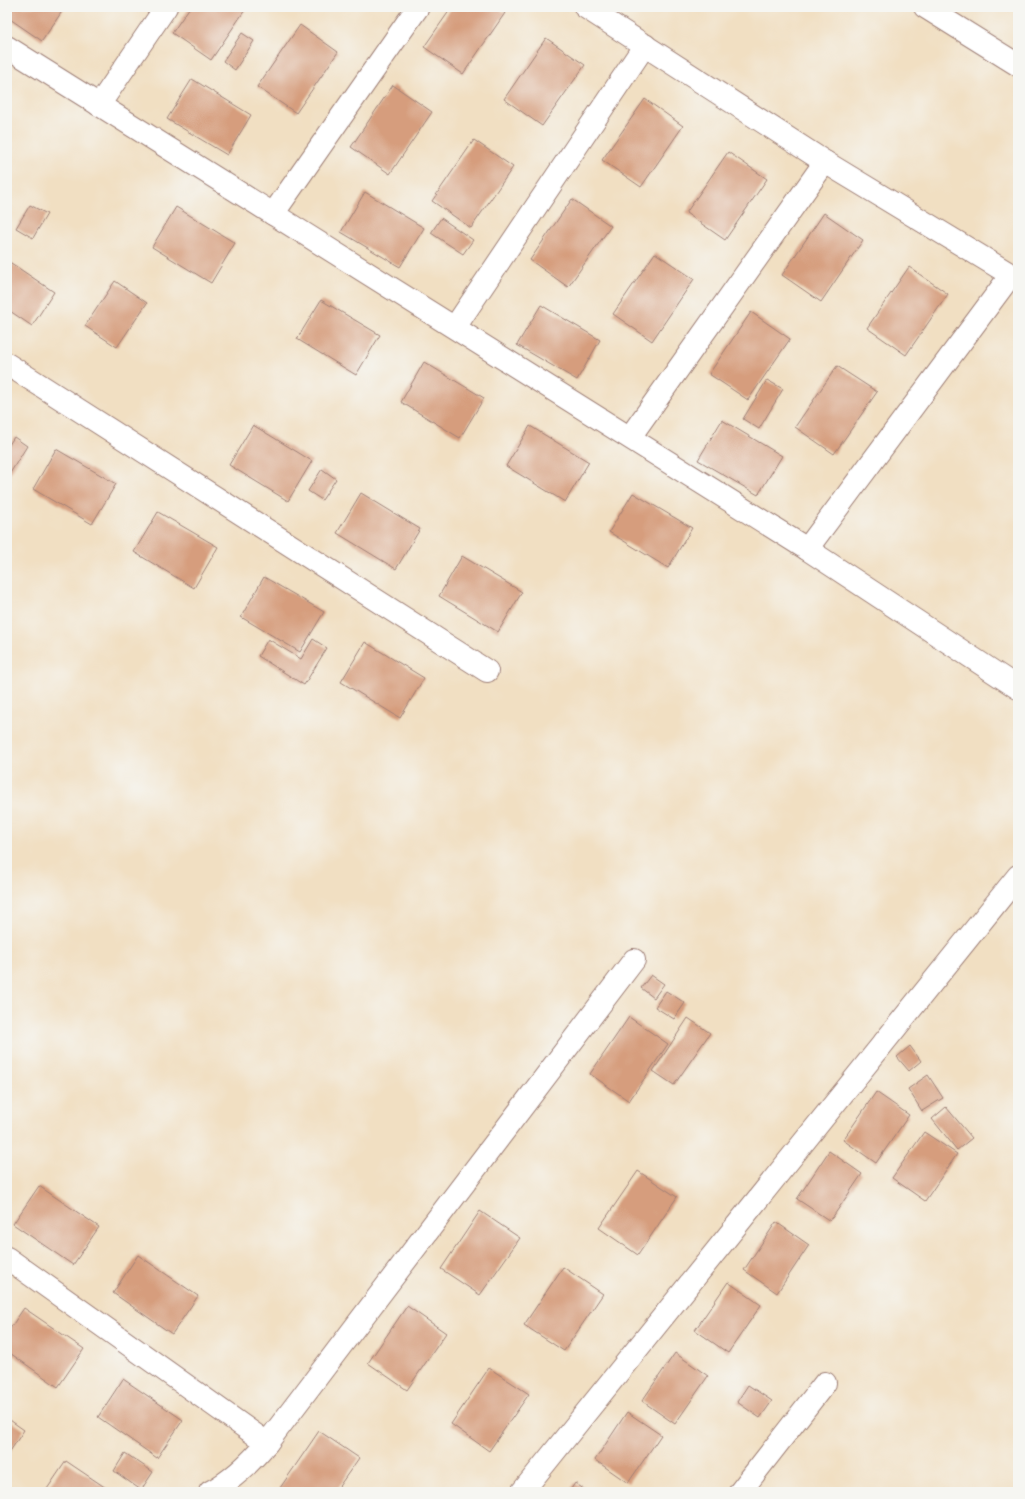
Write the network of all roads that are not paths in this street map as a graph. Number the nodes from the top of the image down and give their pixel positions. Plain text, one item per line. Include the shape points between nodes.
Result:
1 (166, 7) edge
2 (418, 7) edge
3 (585, 7) edge
4 (925, 7) edge
5 (645, 45) junction
6 (7, 47) edge
7 (1018, 65) edge
8 (99, 105) junction
9 (825, 162) junction
10 (273, 214) junction
11 (1014, 277) edge
12 (455, 328) junction
13 (7, 364) edge
14 (630, 437) junction
15 (807, 549) junction
16 (487, 671) dead end
17 (1018, 688) edge
18 (1018, 876) edge
19 (634, 960) dead end
20 (7, 1258) edge
21 (825, 1383) dead end
22 (267, 1443) junction
23 (221, 1490) edge
24 (522, 1492) edge
25 (740, 1492) edge

1 - 8 street
2 - 10 street
3 - 5 street
4 - 7 street
5 - 9 street
5 - 12 street
6 - 8 street
8 - 10 street
9 - 11 street
9 - 14 street
10 - 12 street
11 - 15 street
12 - 14 street
13 - 16 street
14 - 15 street
15 - 17 street
18 - 24 street
19 - 22 street
20 - 22 street
21 - 25 street
22 - 23 street

